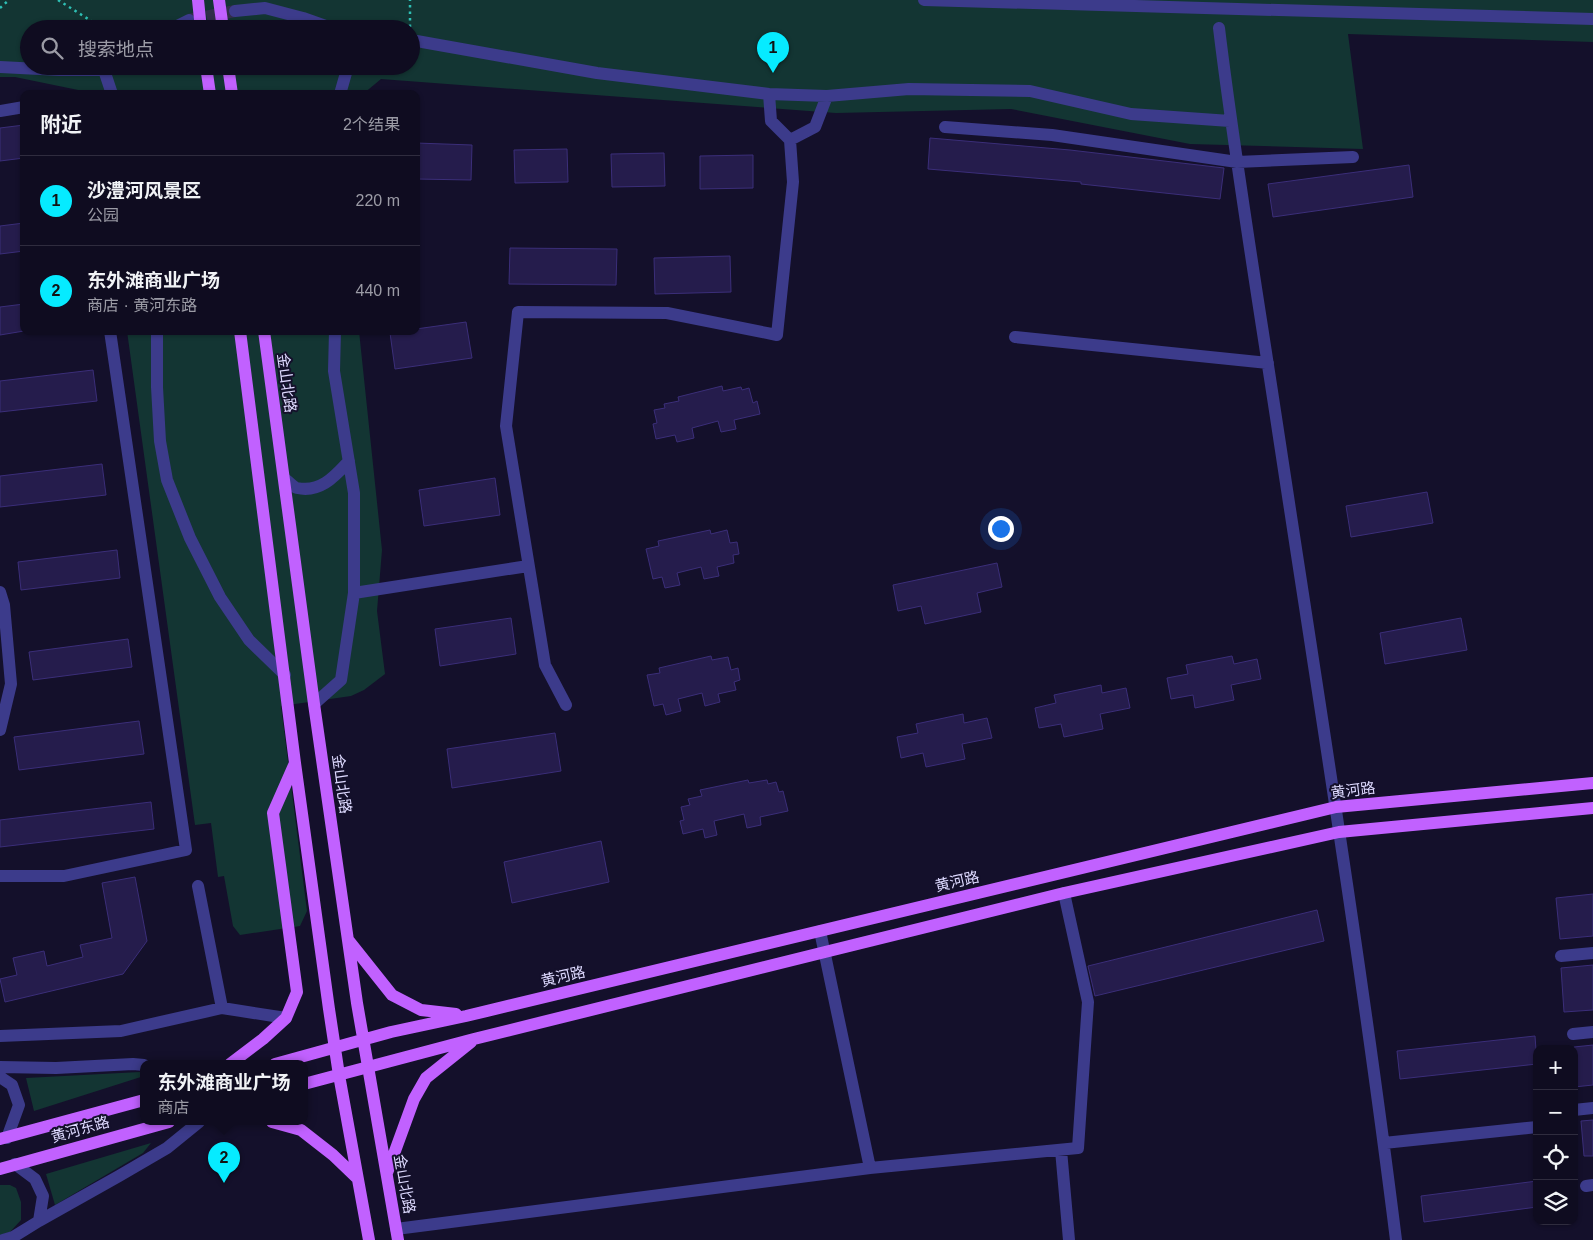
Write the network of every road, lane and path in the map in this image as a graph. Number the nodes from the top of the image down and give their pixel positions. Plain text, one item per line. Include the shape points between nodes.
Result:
1 (9, 0) edge
2 (58, 0) edge
3 (198, 0) edge
4 (219, 0) edge
5 (410, 0) edge
6 (924, 0) edge
7 (0, 8) edge
8 (235, 11) tunnel mouth
9 (1593, 18) edge
10 (90, 20) edge
11 (200, 20) edge
12 (222, 20) edge
13 (309, 20) edge
14 (410, 20) edge
15 (1219, 28) dead end
16 (420, 42) edge
17 (0, 67) edge
18 (20, 68) edge
19 (108, 75) edge
20 (207, 75) edge
21 (229, 75) edge
22 (345, 75) edge
23 (111, 90) edge
24 (209, 90) edge
25 (231, 90) edge
26 (341, 90) edge
27 (769, 94) junction
28 (827, 96) junction
29 (20, 108) edge
30 (0, 111) edge
31 (1230, 121) junction
32 (945, 127) dead end
33 (790, 140) junction
34 (1353, 157) dead end
35 (1236, 162) junction
36 (111, 335) edge
37 (157, 335) edge
38 (241, 335) edge
39 (265, 335) edge
40 (335, 335) edge
41 (1016, 337) dead end
42 (1268, 364) junction
43 (349, 461) junction
44 (284, 478) junction
45 (528, 566) junction
46 (0, 592) edge
47 (354, 593) junction
48 (285, 675) junction
49 (314, 704) junction
50 (566, 705) dead end
51 (0, 730) edge
52 (295, 762) junction
53 (1593, 783) edge
54 (1336, 807) junction
55 (1593, 808) edge
56 (1339, 832) junction
57 (0, 876) edge
58 (198, 886) dead end
59 (1064, 893) junction
60 (820, 931) junction
61 (349, 941) junction
62 (825, 952) junction
63 (1593, 953) edge
64 (1561, 956) dead end
65 (222, 1008) junction
66 (466, 1016) junction
67 (286, 1018) junction
68 (1593, 1032) edge
69 (1573, 1034) dead end
70 (0, 1036) edge
71 (363, 1039) junction
72 (474, 1039) junction
73 (334, 1048) junction
74 (235, 1060) edge
75 (290, 1060) edge
76 (140, 1065) edge
77 (0, 1067) edge
78 (368, 1068) junction
79 (338, 1074) junction
80 (0, 1077) edge
81 (308, 1083) edge
82 (140, 1101) edge
83 (1593, 1108) edge
84 (1578, 1110) edge
85 (158, 1125) edge
86 (195, 1125) edge
87 (283, 1125) edge
88 (1533, 1128) edge
89 (3, 1138) edge
90 (1384, 1144) junction
91 (1061, 1150) junction
92 (16, 1164) junction
93 (0, 1168) edge
94 (870, 1168) junction
95 (388, 1173) junction
96 (358, 1179) junction
97 (39, 1221) junction
98 (19, 1237) edge
99 (398, 1237) edge
100 (3, 1240) edge
101 (368, 1240) edge
102 (1069, 1240) edge
103 (1396, 1240) edge

1 - 7 path
2 - 10 path
3 - 11 main road
4 - 12 main road
5 - 14 path
6 - 9 street
8 - 13 street via 265,8
15 - 31 street
16 - 27 street via 597,73
17 - 18 street
19 - 23 street
20 - 24 main road
21 - 25 main road
22 - 26 street
27 - 28 street
27 - 33 street via 771,121
28 - 31 street via 909,89 1030,91 1131,114
28 - 33 street via 815,127
29 - 30 street
31 - 35 street
32 - 35 street via 1052,135
33 - 45 street via 793,182 777,335 667,313 518,312 506,426
34 - 35 street
35 - 42 street
36 - 57 street via 186,850 64,876
37 - 48 street via 160,441 167,480 190,538 220,597 249,640
38 - 48 main road
39 - 44 main road, 金山北路
40 - 43 street via 334,371
41 - 42 street
42 - 54 street
43 - 44 street via 319,487 296,488
43 - 47 street via 354,493
44 - 49 main road, 金山北路
45 - 47 street
45 - 50 street via 546,665
46 - 51 street via 11,684
47 - 49 street via 341,680
48 - 52 main road
49 - 61 main road, 金山北路
52 - 67 main road via 273,813 297,992
52 - 73 main road
53 - 54 main road, 黄河路
54 - 56 street
54 - 60 main road, 黄河路
55 - 56 main road
56 - 59 main road
56 - 90 street
58 - 65 street
59 - 62 main road
59 - 91 street via 1088,1002 1078,1148
60 - 62 street
60 - 66 main road, 黄河路
61 - 66 main road via 392,995 420,1010
61 - 71 main road, 金山北路
62 - 72 main road
62 - 94 street
63 - 64 street
65 - 67 street
65 - 70 street via 121,1031
66 - 71 main road, 黄河路
67 - 74 main road
68 - 69 street
71 - 73 main road, 黄河路
71 - 78 main road, 金山北路
72 - 78 main road
72 - 95 main road via 426,1078 414,1099
73 - 75 main road
73 - 79 main road
76 - 77 street
78 - 79 main road
78 - 95 main road, 金山北路
79 - 81 main road
79 - 96 main road
80 - 89 street via 12,1085 19,1106
82 - 89 main road, 黄河东路
83 - 84 street
85 - 92 main road, 黄河东路
86 - 97 street via 167,1148
87 - 96 main road via 301,1130
88 - 90 street
90 - 103 street
91 - 94 street
91 - 102 street
92 - 93 main road, 黄河东路
92 - 97 street via 35,1179 44,1196
94 - 99 street
95 - 99 main road, 金山北路
96 - 101 main road
97 - 98 street
98 - 100 street

